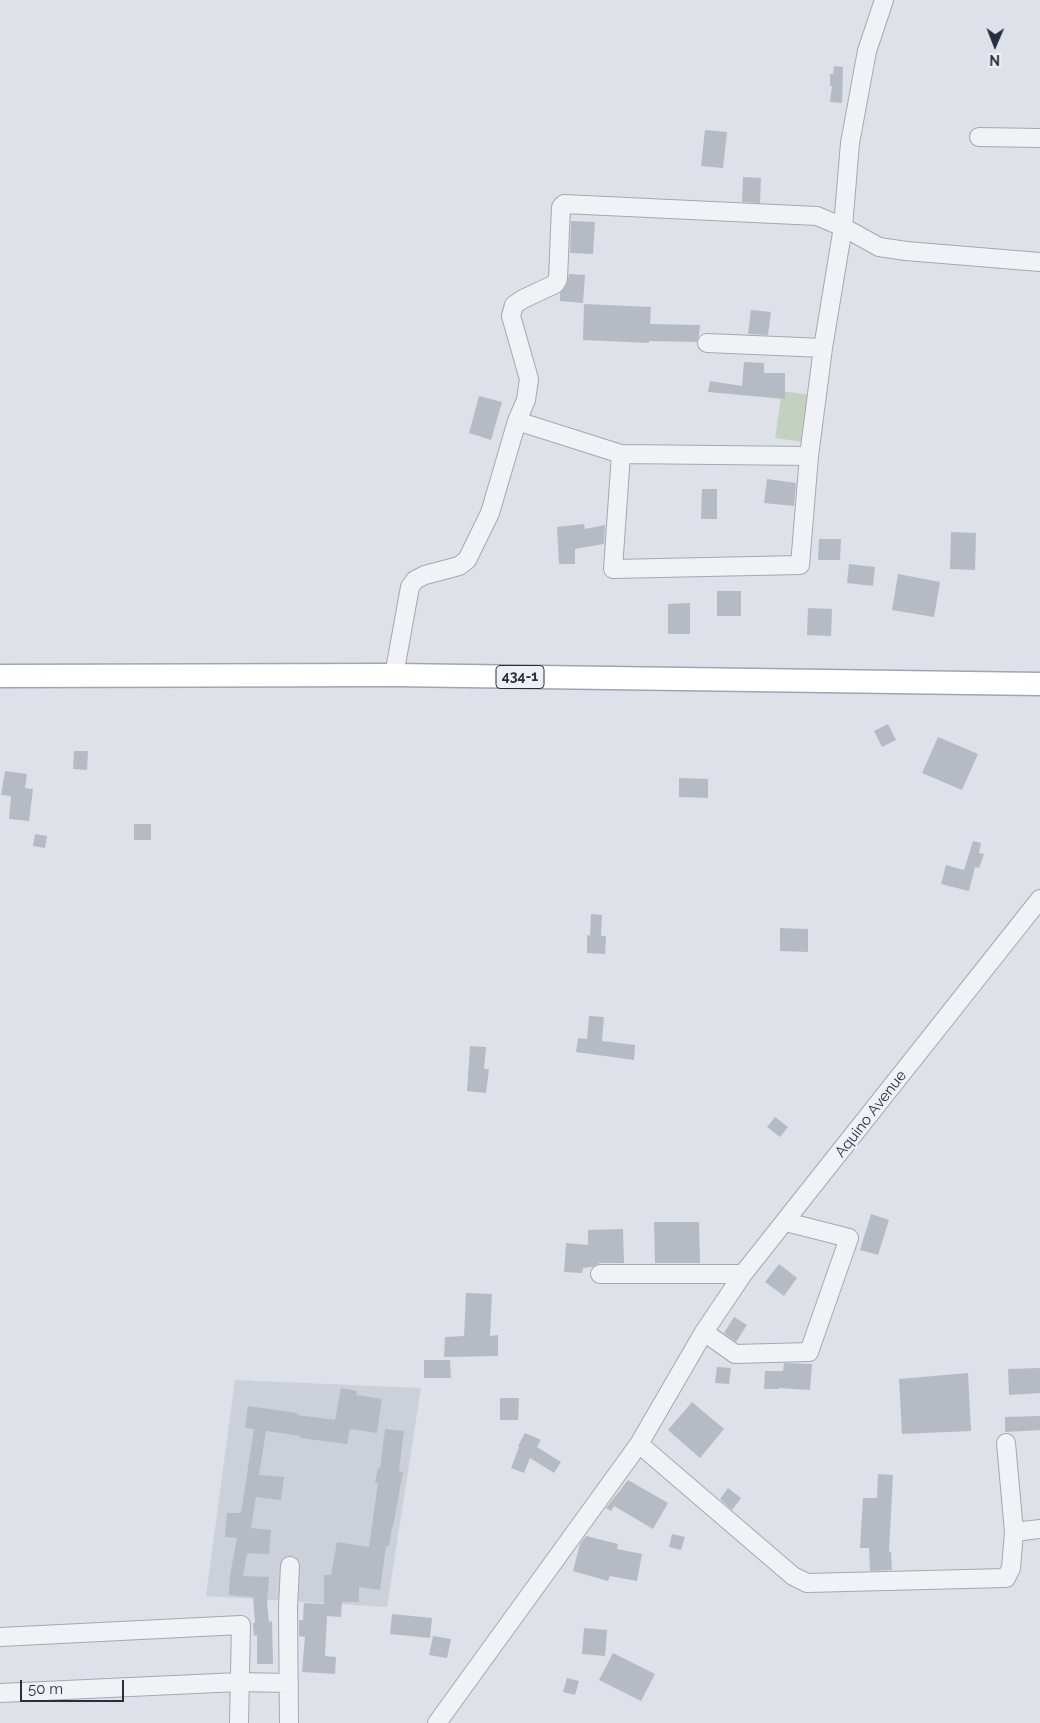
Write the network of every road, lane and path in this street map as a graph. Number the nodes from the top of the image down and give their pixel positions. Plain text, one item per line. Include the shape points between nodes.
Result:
1 (884, 0) edge
2 (979, 137) dead end
3 (1040, 138) edge
4 (843, 227) junction
5 (1040, 262) edge
6 (707, 344) dead end
7 (823, 348) junction
8 (517, 421) junction
9 (621, 454) junction
10 (809, 456) junction
11 (394, 675) junction
12 (0, 676) edge
13 (1040, 684) edge
14 (1040, 899) edge
15 (786, 1222) junction
16 (600, 1274) dead end
17 (743, 1274) junction
18 (704, 1332) junction
19 (1006, 1443) dead end
20 (639, 1444) junction
21 (1040, 1530) edge
22 (1014, 1532) junction
23 (290, 1566) dead end
24 (0, 1637) edge
25 (239, 1682) junction
26 (289, 1683) junction
27 (0, 1693) edge
28 (240, 1723) edge
29 (289, 1723) edge
30 (437, 1723) edge

1 - 4 street via 865,60 850,143
2 - 3 street
4 - 5 street via 879,247 906,252
4 - 7 street
4 - 8 street via 818,216 564,204 561,207 558,279 514,305 511,316 529,379 526,400
6 - 7 street
7 - 10 street
8 - 9 street
8 - 11 street via 490,513 467,560 459,566 425,574 410,587
9 - 10 street
9 - 10 street via 614,569 800,565
11 - 12 main road, 434-1
11 - 13 main road, 434-1
14 - 15 street, Aquino Avenue
15 - 17 street, Aquino Avenue
15 - 18 street via 849,1238 809,1352 736,1354
16 - 17 street
17 - 18 street, Aquino Avenue
18 - 20 street, Aquino Avenue
19 - 22 street
20 - 22 street via 793,1576 807,1583 1006,1578 1012,1568
20 - 30 street, Aquino Avenue
21 - 22 street
23 - 26 street
24 - 25 street via 241,1625
25 - 26 street
25 - 27 street
25 - 28 street
26 - 29 street

